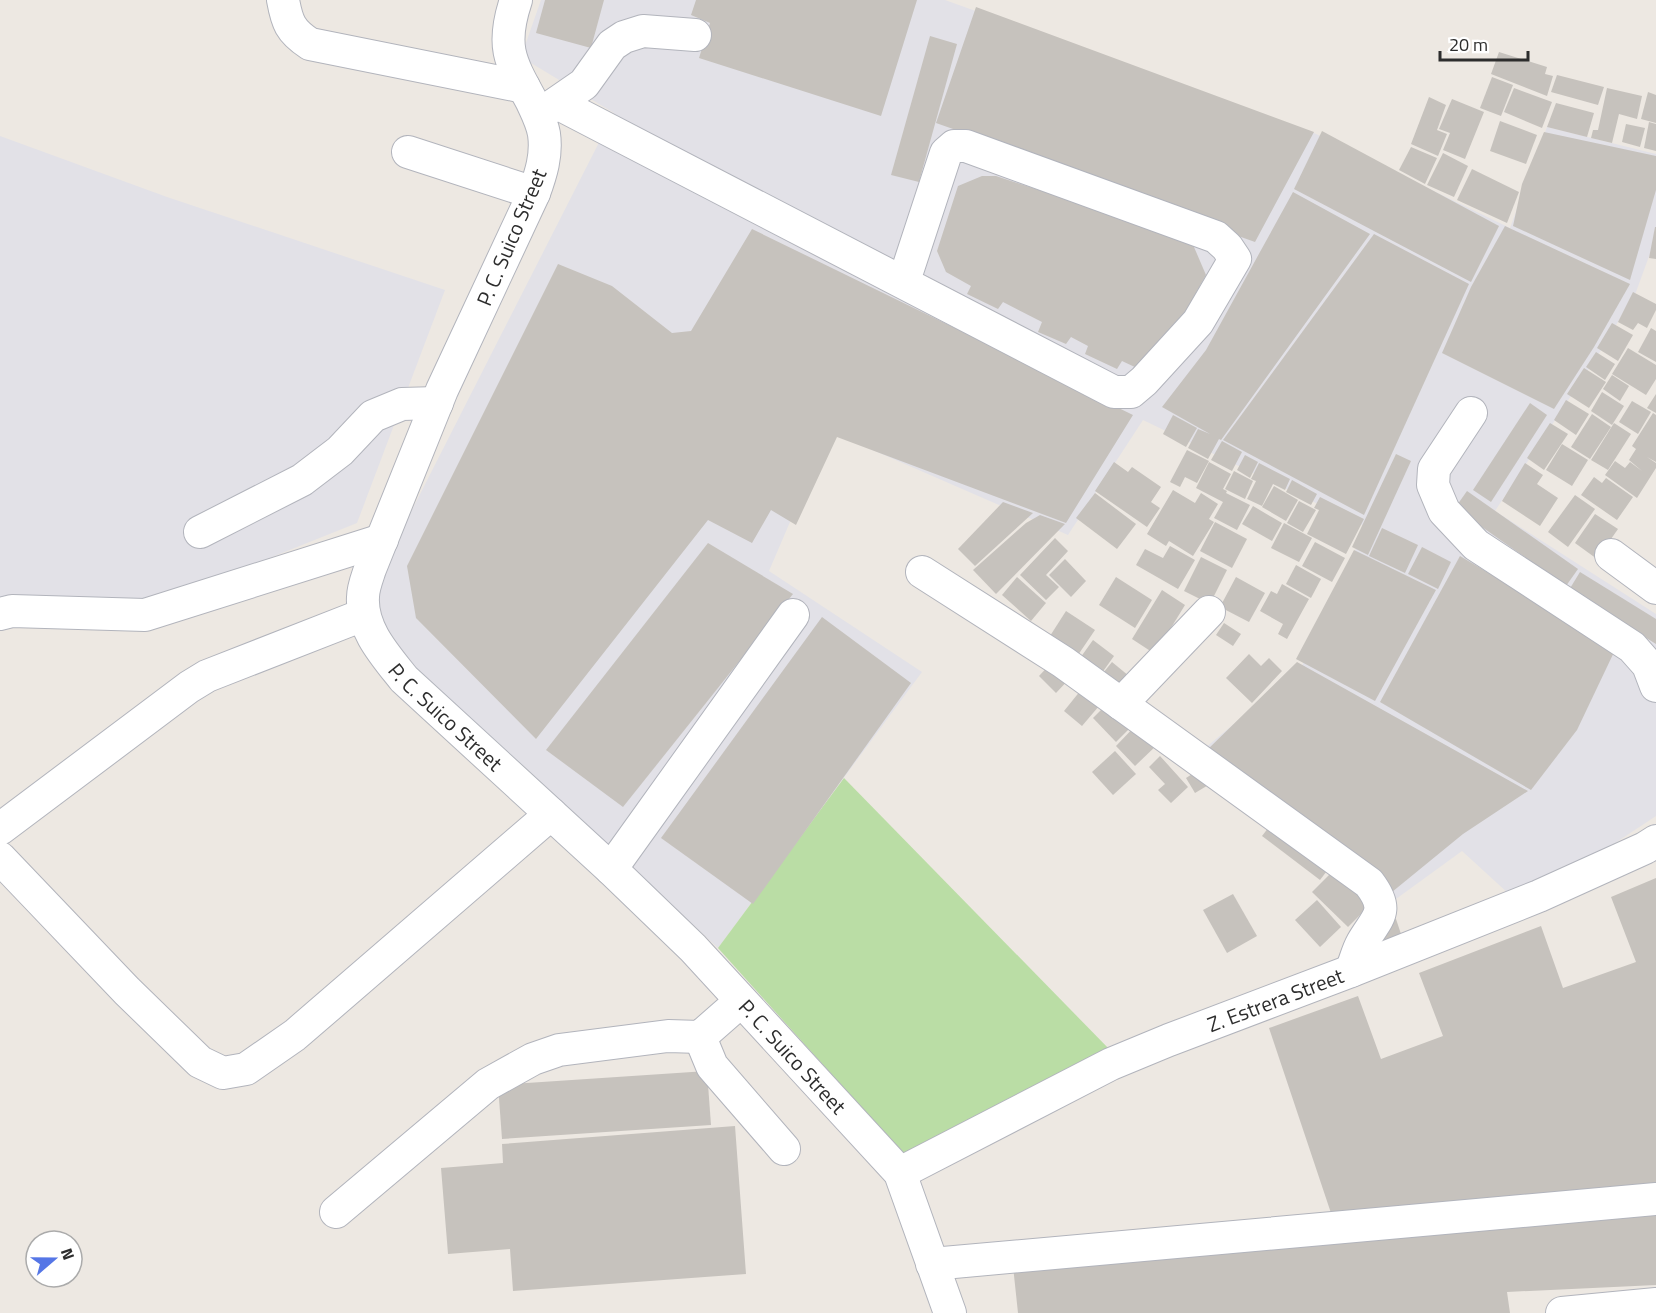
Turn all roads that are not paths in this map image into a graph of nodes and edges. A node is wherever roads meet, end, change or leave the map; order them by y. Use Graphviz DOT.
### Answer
graph roads {
  1 [pos="283,0"];
  2 [pos="516,0"];
  3 [pos="695,35"];
  4 [pos="524,87"];
  5 [pos="548,109"];
  6 [pos="408,152"];
  7 [pos="534,193"];
  8 [pos="904,281"];
  9 [pos="437,403"];
  10 [pos="1471,413"];
  11 [pos="200,532"];
  12 [pos="382,540"];
  13 [pos="1611,555"];
  14 [pos="922,572"];
  15 [pos="1656,588"];
  16 [pos="1209,612"];
  17 [pos="0,614"];
  18 [pos="363,615"];
  19 [pos="793,615"];
  20 [pos="1656,686"];
  21 [pos="1121,704"];
  22 [pos="551,814"];
  23 [pos="0,829"];
  24 [pos="1656,841"];
  25 [pos="0,858"];
  26 [pos="611,869"];
  27 [pos="1351,971"];
  28 [pos="741,1001"];
  29 [pos="700,1036"];
  30 [pos="784,1149"];
  31 [pos="900,1173"];
  32 [pos="1656,1199"];
  33 [pos="336,1212"];
  34 [pos="932,1264"];
  35 [pos="1656,1304"];
  36 [pos="950,1313"];
  37 [pos="1562,1313"];
  1 -- 4 [label="street"];
  2 -- 4 [label="street, P. C. Suico Street"];
  3 -- 5 [label="street"];
  4 -- 5 [label="street, P. C. Suico Street"];
  5 -- 7 [label="street, P. C. Suico Street"];
  5 -- 8 [label="street"];
  6 -- 7 [label="street"];
  7 -- 9 [label="street, P. C. Suico Street"];
  8 -- 8 [label="street"];
  9 -- 11 [label="street"];
  9 -- 12 [label="street, P. C. Suico Street"];
  10 -- 20 [label="street"];
  12 -- 17 [label="street"];
  12 -- 18 [label="street, P. C. Suico Street"];
  13 -- 15 [label="street"];
  14 -- 21 [label="street"];
  16 -- 21 [label="street"];
  18 -- 22 [label="street, P. C. Suico Street"];
  18 -- 23 [label="street"];
  19 -- 26 [label="street"];
  21 -- 27 [label="street"];
  22 -- 25 [label="street"];
  22 -- 26 [label="street, P. C. Suico Street"];
  24 -- 27 [label="street, Z. Estrera Street"];
  26 -- 28 [label="street, P. C. Suico Street"];
  27 -- 31 [label="street, Z. Estrera Street"];
  28 -- 29 [label="street"];
  28 -- 31 [label="street, P. C. Suico Street"];
  29 -- 30 [label="street"];
  29 -- 33 [label="street"];
  31 -- 34 [label="street, P. C. Suico Street"];
  32 -- 34 [label="street"];
  34 -- 36 [label="street, P. C. Suico Street"];
  35 -- 37 [label="street"];
}
